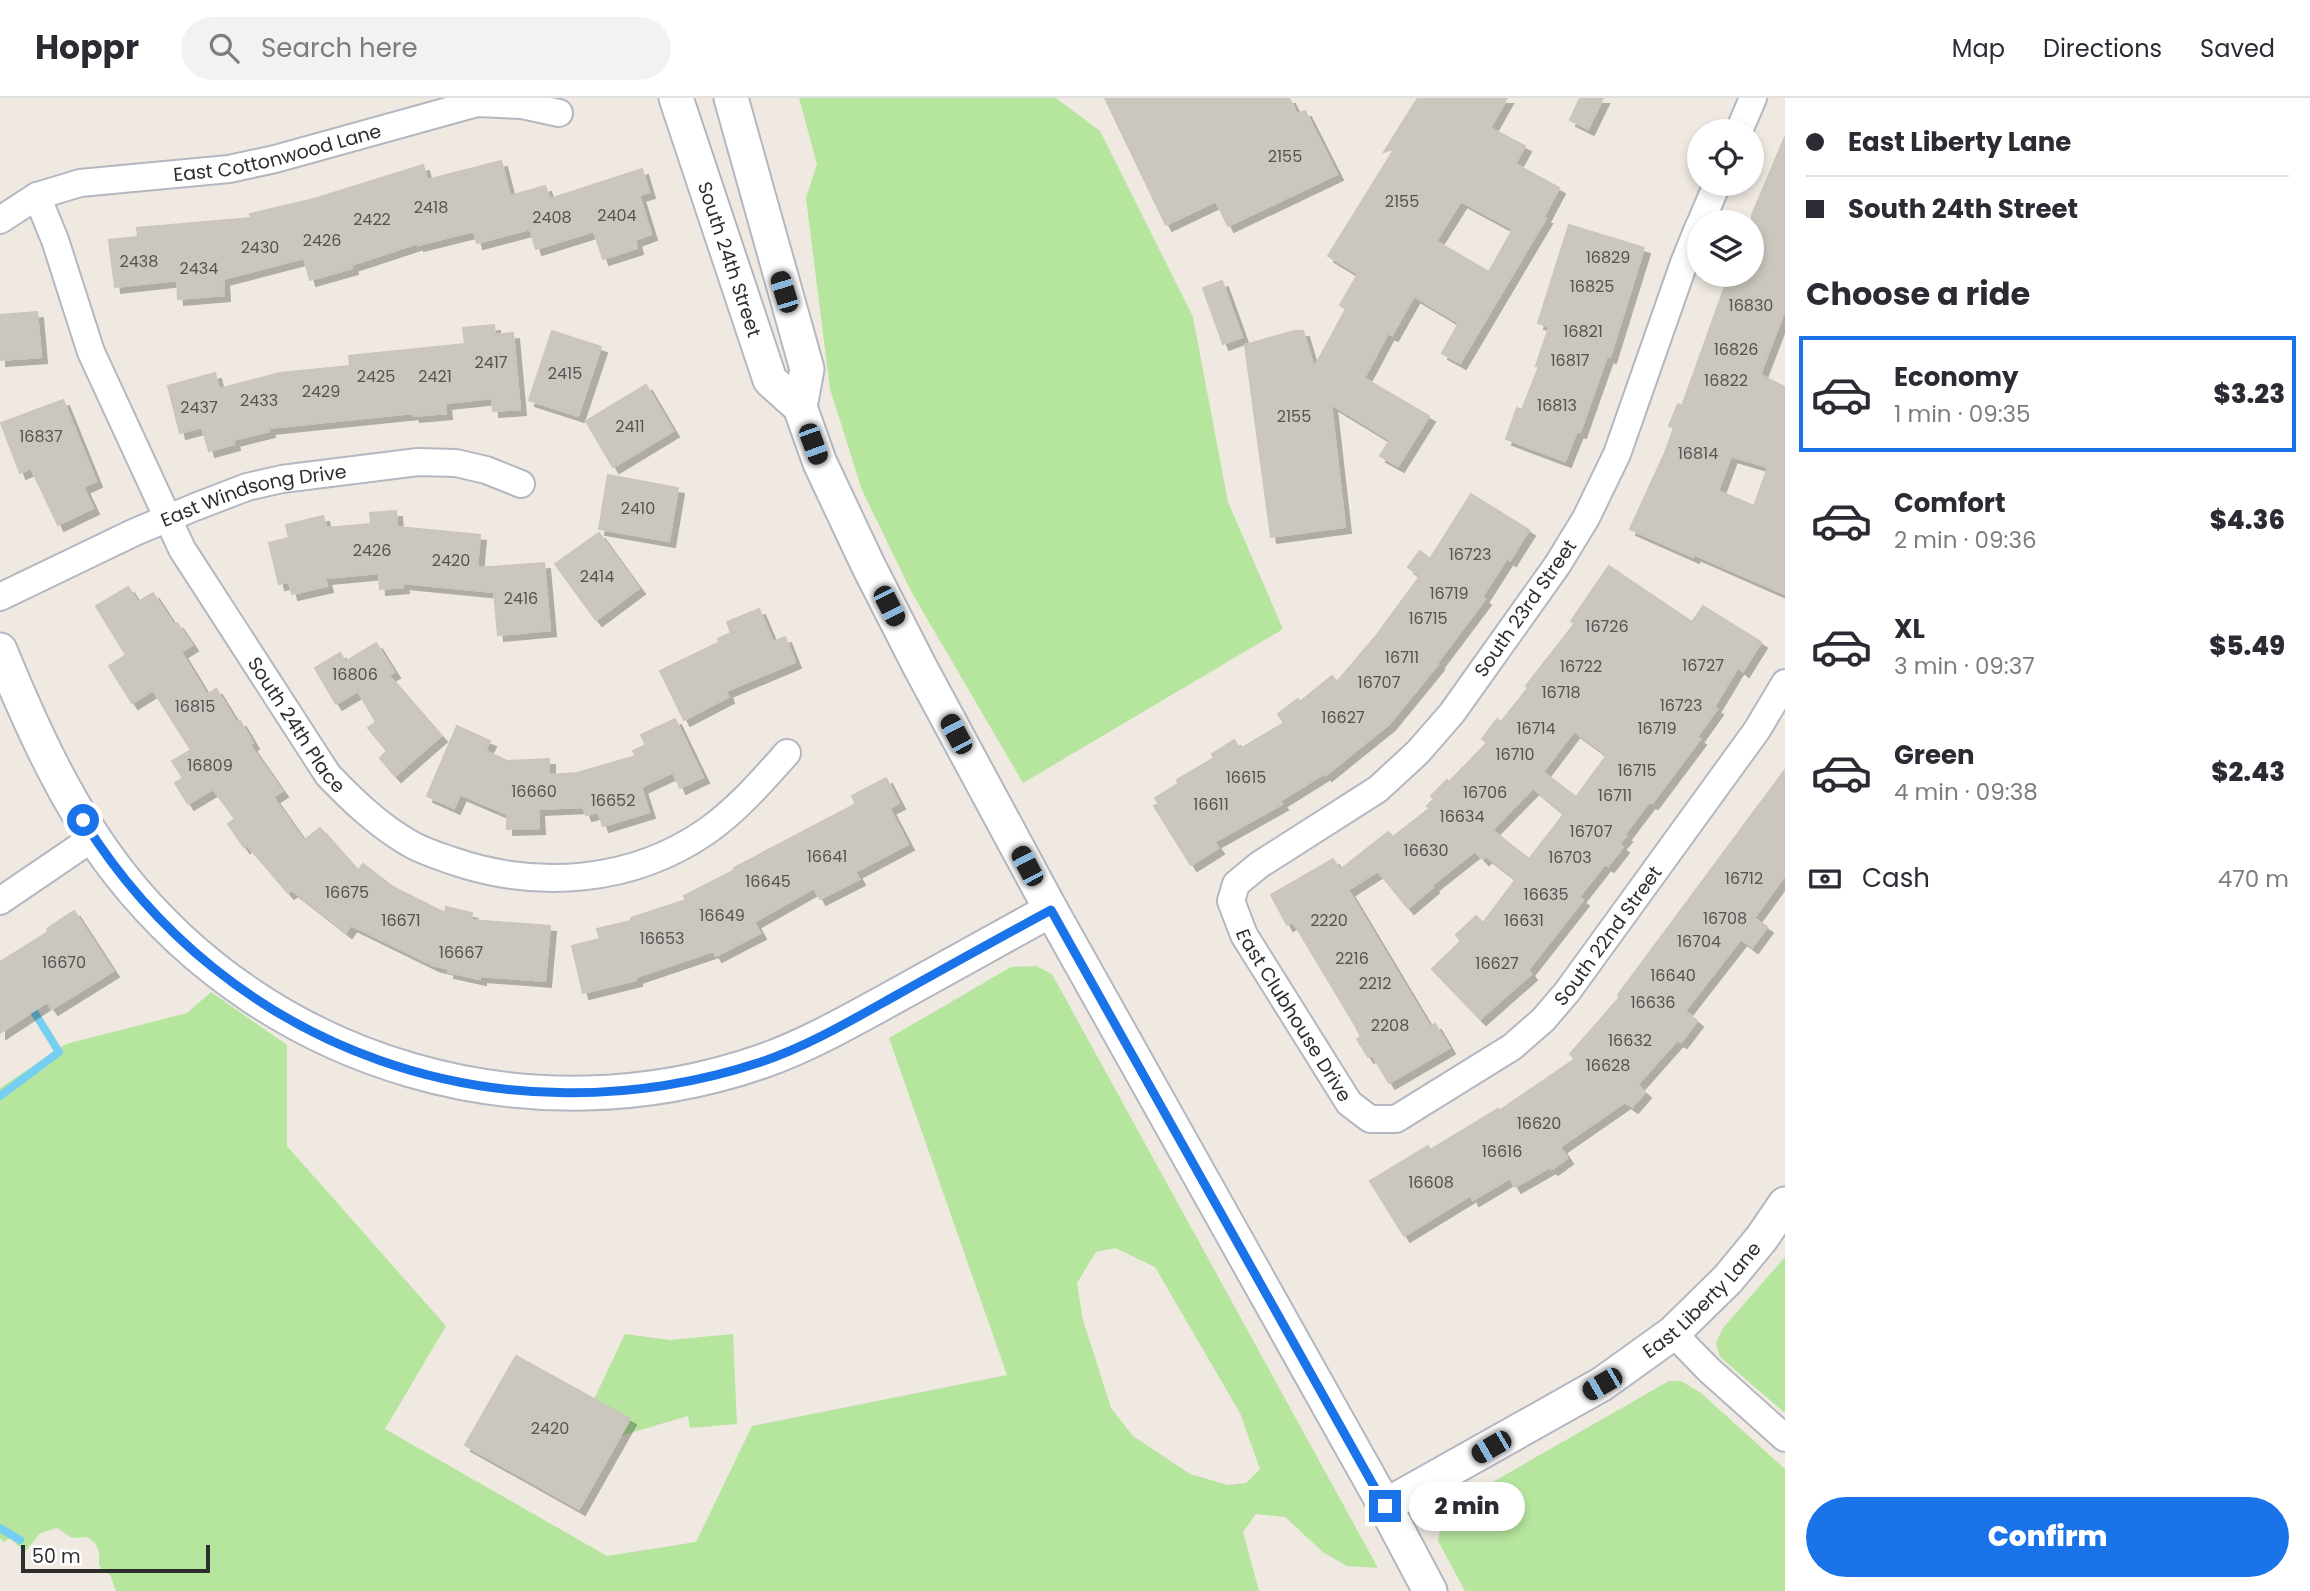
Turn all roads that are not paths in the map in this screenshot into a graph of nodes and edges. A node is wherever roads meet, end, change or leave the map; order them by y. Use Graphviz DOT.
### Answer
graph roads {
  1 [pos="676,98"];
  2 [pos="731,98"];
  3 [pos="1753,98"];
  4 [pos="559,113"];
  5 [pos="1744,119"];
  6 [pos="37,196"];
  7 [pos="0,220"];
  8 [pos="1687,256"];
  9 [pos="800,407"];
  10 [pos="520,484"];
  11 [pos="167,519"];
  12 [pos="0,597"];
  13 [pos="0,650"];
  14 [pos="1785,683"];
  15 [pos="787,753"];
  16 [pos="94,838"];
  17 [pos="0,901"];
  18 [pos="1231,901"];
  19 [pos="1051,910"];
  20 [pos="1370,1119"];
  21 [pos="1785,1204"];
  22 [pos="1673,1333"];
  23 [pos="1785,1438"];
  24 [pos="1385,1506"];
  25 [pos="1430,1591"];
  1 -- 9 [label="street, South 24th Street"];
  2 -- 9 [label="street"];
  3 -- 5 [label="street"];
  4 -- 6 [label="street, East Cottonwood Lane"];
  6 -- 7 [label="street, East Cottonwood Lane"];
  6 -- 11 [label="street, South 24th Place"];
  8 -- 18 [label="street, South 23rd Street"];
  9 -- 19 [label="street, South 24th Street"];
  10 -- 11 [label="street, East Windsong Drive"];
  11 -- 12 [label="street, East Windsong Drive"];
  11 -- 15 [label="street, South 24th Place"];
  13 -- 16 [label="street"];
  14 -- 20 [label="street, South 22nd Street"];
  16 -- 17 [label="street"];
  16 -- 19 [label="street"];
  18 -- 20 [label="street, East Clubhouse Drive"];
  19 -- 24 [label="street, South 24th Street"];
  21 -- 22 [label="street, East Liberty Lane"];
  22 -- 23 [label="street"];
  22 -- 24 [label="street, East Liberty Lane"];
  24 -- 25 [label="street, South 24th Street"];
}
